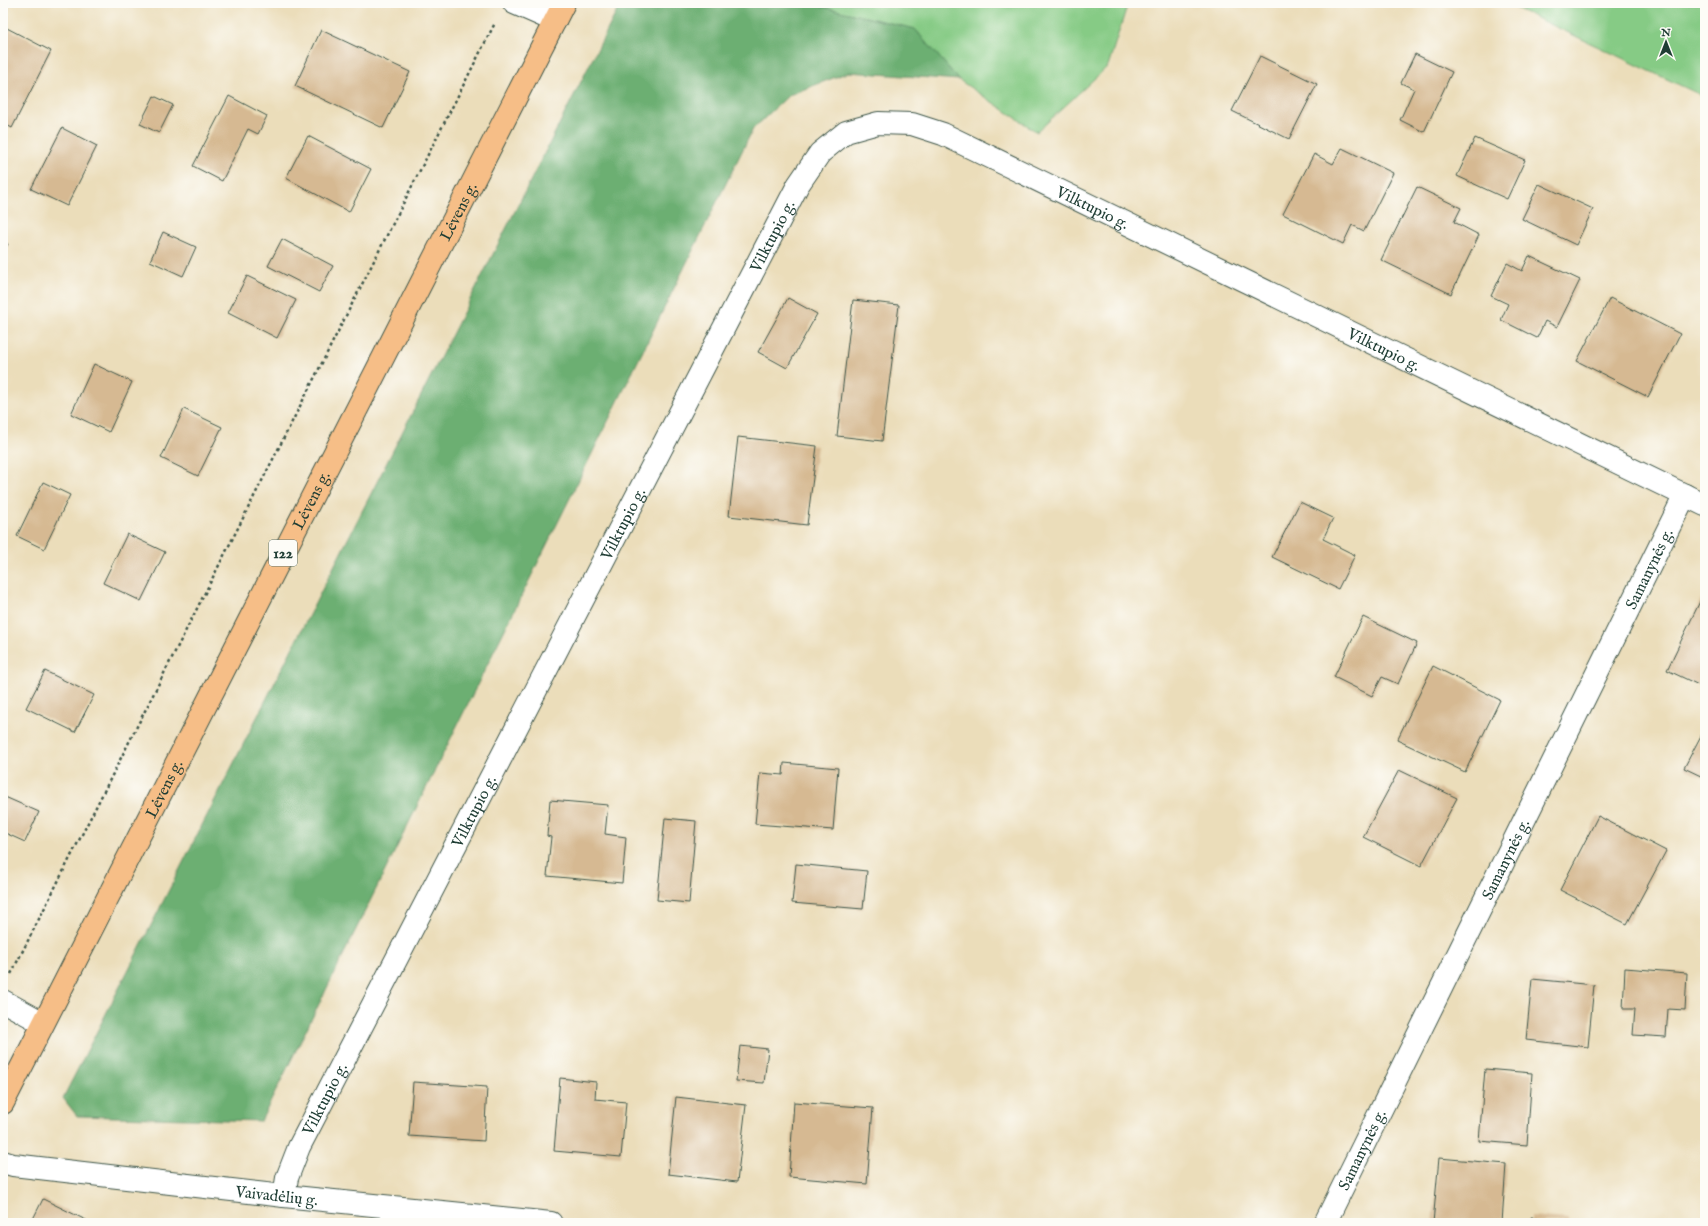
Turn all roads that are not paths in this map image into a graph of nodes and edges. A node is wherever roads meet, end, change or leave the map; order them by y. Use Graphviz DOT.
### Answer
graph roads {
  1 [pos="514,3"];
  2 [pos="559,12"];
  3 [pos="1685,495"];
  4 [pos="1705,505"];
  5 [pos="3,1001"];
  6 [pos="43,1023"];
  7 [pos="3,1103"];
  8 [pos="3,1162"];
  9 [pos="284,1196"];
  10 [pos="551,1223"];
  11 [pos="1325,1223"];
  1 -- 2 [label="street"];
  2 -- 6 [label="main road, Lėvens g. / 122"];
  3 -- 4 [label="street, Vilktupio g."];
  3 -- 9 [label="street, Vilktupio g."];
  3 -- 11 [label="street, Samanynės g."];
  5 -- 6 [label="street"];
  6 -- 7 [label="main road, Lėvens g. / 122"];
  8 -- 9 [label="street, Vaivadėlių g."];
  9 -- 10 [label="street, Vaivadėlių g."];
}
